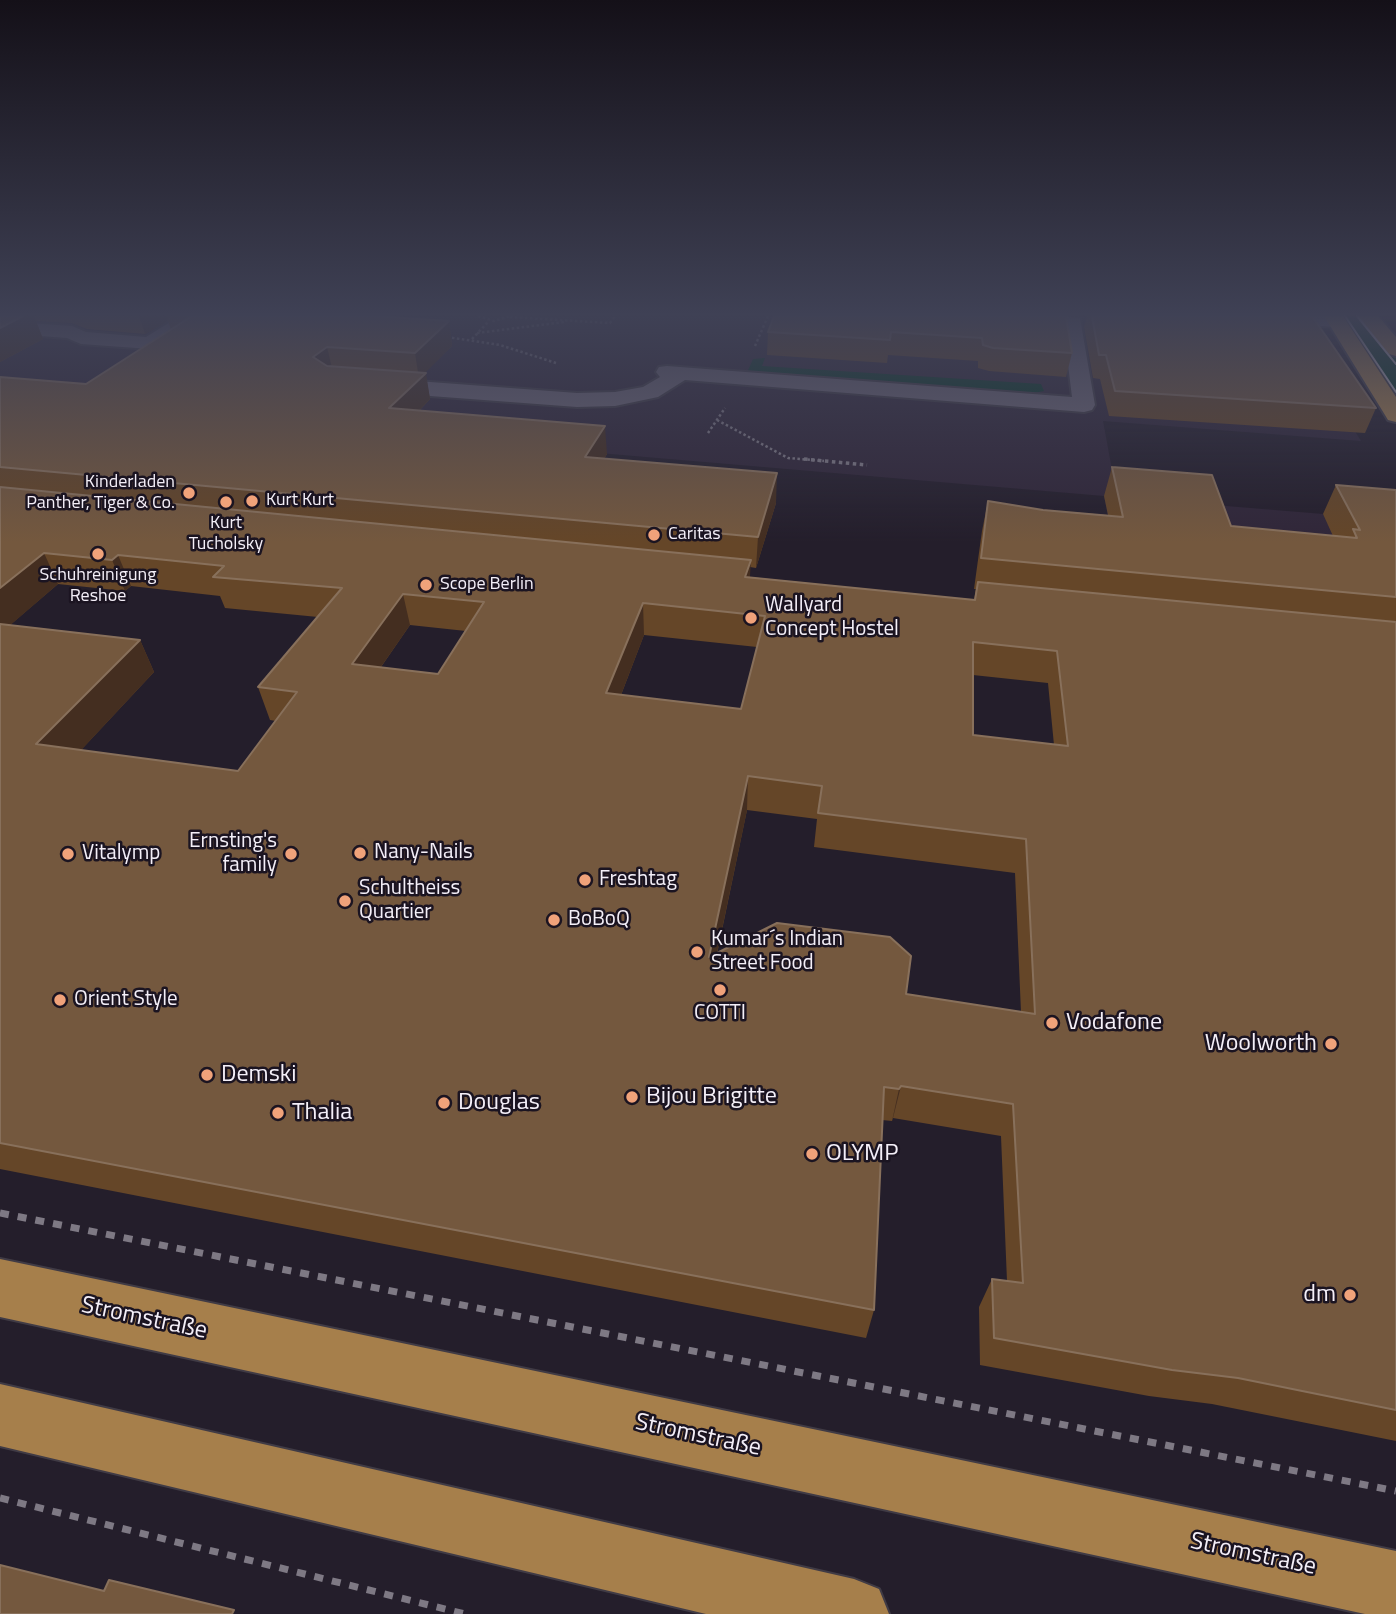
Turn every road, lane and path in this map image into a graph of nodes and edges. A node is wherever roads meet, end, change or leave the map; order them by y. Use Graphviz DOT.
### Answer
graph roads {
  1 [pos="459,391"];
  2 [pos="651,391"];
  3 [pos="908,391"];
  4 [pos="1081,391"];
  5 [pos="1381,391"];
  6 [pos="1396,415"];
  7 [pos="717,420"];
  8 [pos="867,465"];
  9 [pos="0,1213"];
  10 [pos="0,1288"];
  11 [pos="0,1415"];
  12 [pos="1396,1491"];
  13 [pos="0,1498"];
  14 [pos="1396,1586"];
  15 [pos="465,1614"];
  16 [pos="854,1614"];
  1 -- 2 [label="lane"];
  3 -- 4 [label="lane"];
  5 -- 6 [label="main road"];
  7 -- 8 [label="path"];
  9 -- 12 [label="path"];
  10 -- 14 [label="main road, Stromstraße"];
  11 -- 16 [label="main road"];
  13 -- 15 [label="path"];
}
